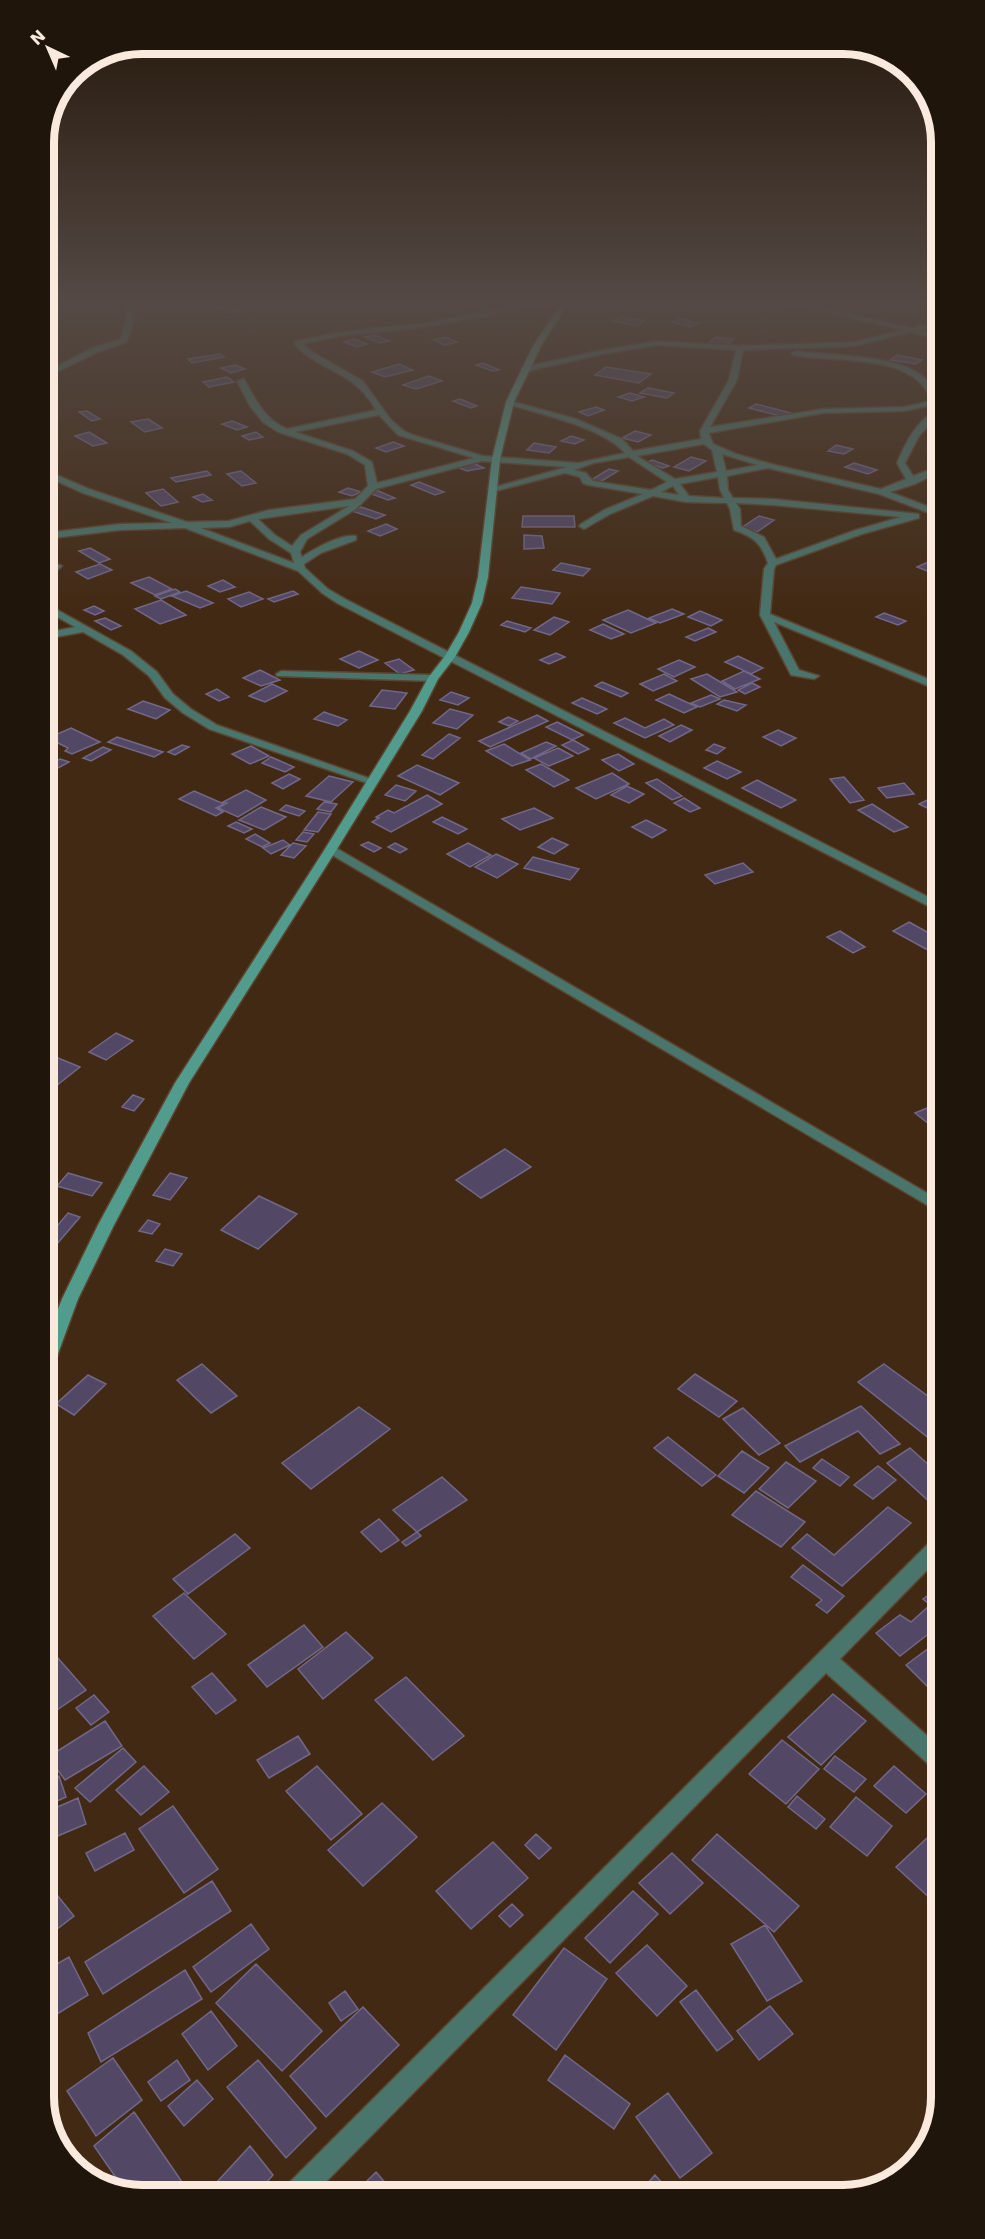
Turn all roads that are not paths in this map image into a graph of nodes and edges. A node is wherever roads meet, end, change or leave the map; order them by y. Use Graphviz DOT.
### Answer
graph roads {
  1 [pos="254,406"];
  2 [pos="376,406"];
  3 [pos="509,406"];
  4 [pos="524,406"];
  5 [pos="720,406"];
  6 [pos="919,406"];
  7 [pos="380,412"];
  8 [pos="931,419"];
  9 [pos="285,432"];
  10 [pos="705,436"];
  11 [pos="716,450"];
  12 [pos="628,454"];
  13 [pos="482,458"];
  14 [pos="496,459"];
  15 [pos="579,465"];
  16 [pos="773,467"];
  17 [pos="566,471"];
  18 [pos="931,473"];
  19 [pos="721,475"];
  20 [pos="54,476"];
  21 [pos="674,482"];
  22 [pos="912,482"];
  23 [pos="373,487"];
  24 [pos="492,489"];
  25 [pos="882,492"];
  26 [pos="652,493"];
  27 [pos="687,499"];
  28 [pos="732,501"];
  29 [pos="357,502"];
  30 [pos="931,511"];
  31 [pos="931,514"];
  32 [pos="916,516"];
  33 [pos="252,518"];
  34 [pos="184,525"];
  35 [pos="584,526"];
  36 [pos="54,535"];
  37 [pos="353,537"];
  38 [pos="295,552"];
  39 [pos="773,563"];
  40 [pos="300,566"];
  41 [pos="54,612"];
  42 [pos="765,615"];
  43 [pos="82,629"];
  44 [pos="54,634"];
  45 [pos="450,657"];
  46 [pos="281,674"];
  47 [pos="814,676"];
  48 [pos="433,678"];
  49 [pos="931,684"];
  50 [pos="371,782"];
  51 [pos="331,849"];
  52 [pos="931,903"];
  53 [pos="931,1202"];
  54 [pos="54,1341"];
  55 [pos="931,1554"];
  56 [pos="825,1659"];
  57 [pos="931,1752"];
  58 [pos="305,2185"];
  1 -- 9 [label="street"];
  2 -- 7 [label="street"];
  3 -- 14 [label="street"];
  4 -- 12 [label="street"];
  5 -- 10 [label="street"];
  6 -- 10 [label="street"];
  7 -- 9 [label="street"];
  7 -- 13 [label="street"];
  8 -- 22 [label="street"];
  9 -- 23 [label="street"];
  10 -- 11 [label="street"];
  10 -- 12 [label="street"];
  11 -- 16 [label="street"];
  11 -- 19 [label="street"];
  12 -- 15 [label="street"];
  12 -- 21 [label="street"];
  13 -- 14 [label="street"];
  13 -- 23 [label="street"];
  14 -- 15 [label="street"];
  14 -- 24 [label="street"];
  15 -- 17 [label="street"];
  16 -- 19 [label="street"];
  16 -- 25 [label="street"];
  17 -- 24 [label="street"];
  17 -- 26 [label="street"];
  18 -- 22 [label="street"];
  19 -- 21 [label="street"];
  19 -- 28 [label="street"];
  20 -- 34 [label="street"];
  21 -- 26 [label="street"];
  21 -- 27 [label="street"];
  22 -- 25 [label="street"];
  23 -- 29 [label="street"];
  24 -- 45 [label="street"];
  25 -- 30 [label="street"];
  26 -- 27 [label="street"];
  26 -- 35 [label="street"];
  27 -- 28 [label="street"];
  28 -- 32 [label="street"];
  28 -- 39 [label="street"];
  29 -- 33 [label="street"];
  29 -- 38 [label="street"];
  31 -- 32 [label="street"];
  32 -- 39 [label="street"];
  33 -- 34 [label="street"];
  33 -- 38 [label="street"];
  34 -- 36 [label="street"];
  34 -- 40 [label="street"];
  37 -- 40 [label="street"];
  38 -- 40 [label="street"];
  39 -- 42 [label="street"];
  40 -- 45 [label="street"];
  41 -- 43 [label="street"];
  42 -- 47 [label="street"];
  42 -- 49 [label="street"];
  43 -- 44 [label="street"];
  43 -- 50 [label="street"];
  45 -- 48 [label="street"];
  45 -- 52 [label="street"];
  46 -- 48 [label="street"];
  48 -- 50 [label="street"];
  50 -- 51 [label="street"];
  51 -- 53 [label="street"];
  51 -- 54 [label="street"];
  55 -- 56 [label="street"];
  56 -- 57 [label="street"];
  56 -- 58 [label="street"];
}
